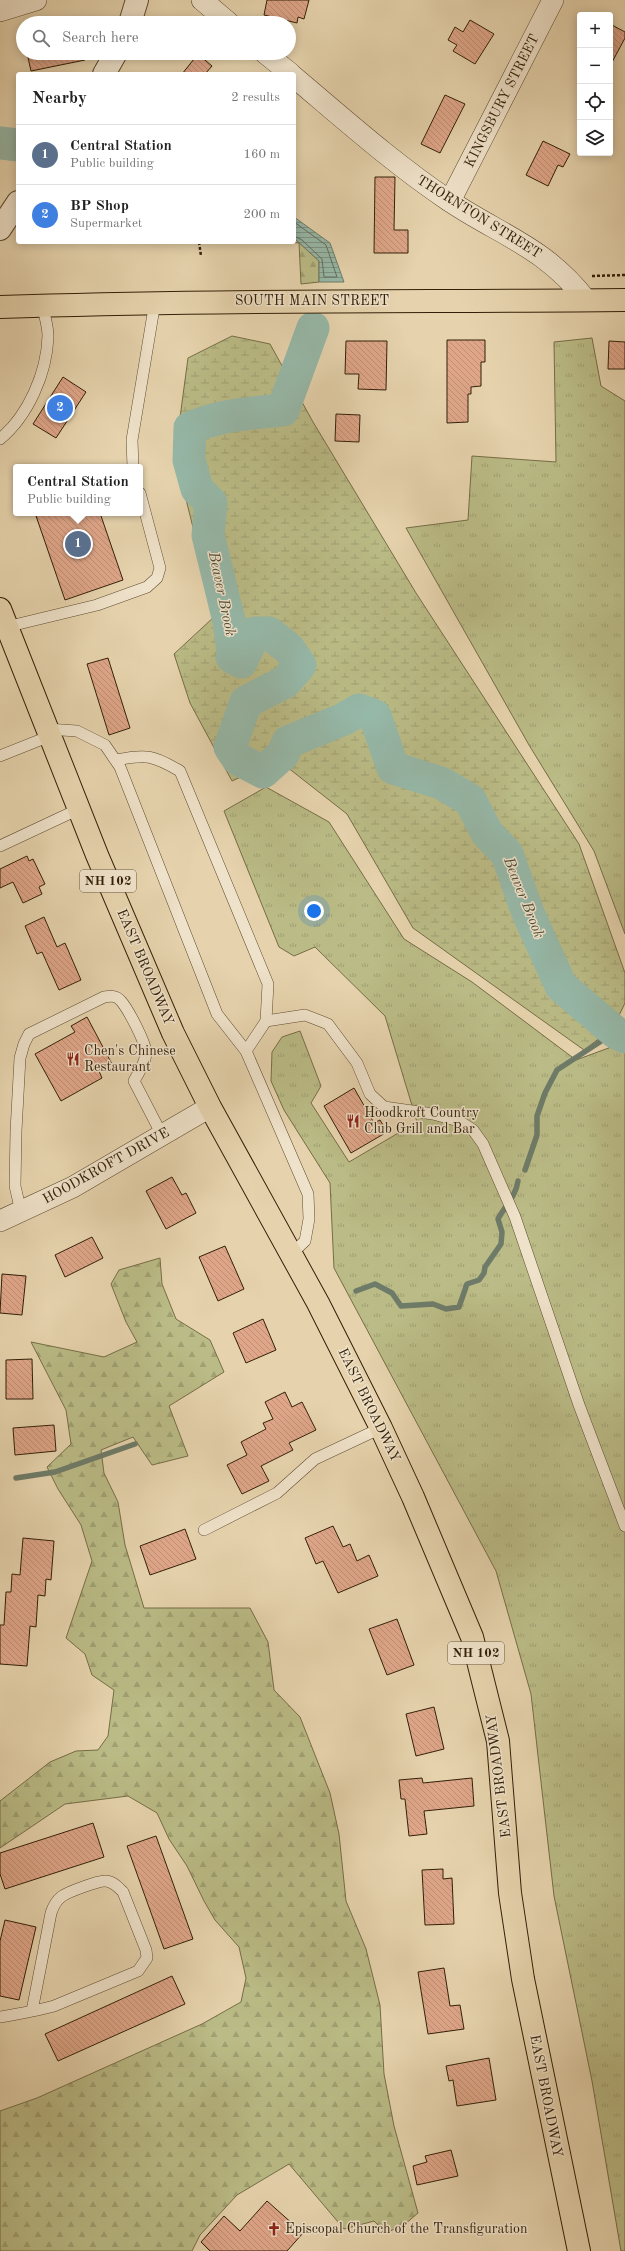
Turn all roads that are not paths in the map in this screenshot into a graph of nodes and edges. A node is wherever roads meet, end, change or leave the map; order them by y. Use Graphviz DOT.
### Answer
graph roads {
  1 [pos="36,0"];
  2 [pos="137,0"];
  3 [pos="202,0"];
  4 [pos="553,0"];
  5 [pos="0,11"];
  6 [pos="132,16"];
  7 [pos="221,16"];
  8 [pos="112,60"];
  9 [pos="274,60"];
  10 [pos="105,72"];
  11 [pos="289,72"];
  12 [pos="296,79"];
  13 [pos="450,201"];
  14 [pos="16,204"];
  15 [pos="2,220"];
  16 [pos="586,300"];
  17 [pos="625,300"];
  18 [pos="155,302"];
  19 [pos="43,306"];
  20 [pos="0,307"];
  21 [pos="0,440"];
  22 [pos="133,464"];
  23 [pos="143,505"];
  24 [pos="2,618"];
  25 [pos="49,733"];
  26 [pos="0,756"];
  27 [pos="116,760"];
  28 [pos="79,809"];
  29 [pos="0,846"];
  30 [pos="266,1020"];
  31 [pos="246,1051"];
  32 [pos="210,1107"];
  33 [pos="162,1135"];
  34 [pos="21,1212"];
  35 [pos="0,1221"];
  36 [pos="291,1254"];
  37 [pos="381,1428"];
  38 [pos="625,1526"];
  39 [pos="204,1530"];
  40 [pos="32,2011"];
  41 [pos="0,2017"];
  42 [pos="579,2251"];
  1 -- 5 [label="street"];
  2 -- 6 [label="street"];
  3 -- 7 [label="street"];
  4 -- 13 [label="street, KINGSBURY STREET"];
  8 -- 10 [label="street"];
  9 -- 11 [label="street"];
  12 -- 13 [label="street, THORNTON STREET"];
  13 -- 16 [label="street, THORNTON STREET"];
  14 -- 15 [label="street"];
  16 -- 17 [label="main road, SOUTH MAIN STREET"];
  16 -- 18 [label="main road, SOUTH MAIN STREET"];
  18 -- 19 [label="main road, SOUTH MAIN STREET"];
  18 -- 22 [label="lane"];
  19 -- 20 [label="main road, SOUTH MAIN STREET"];
  19 -- 21 [label="lane"];
  23 -- 24 [label="lane"];
  24 -- 25 [label="main road, EAST BROADWAY / NH 102"];
  25 -- 26 [label="lane"];
  25 -- 27 [label="lane"];
  25 -- 28 [label="main road, EAST BROADWAY / NH 102"];
  27 -- 30 [label="lane"];
  27 -- 31 [label="lane"];
  28 -- 29 [label="lane"];
  28 -- 32 [label="main road, EAST BROADWAY / NH 102"];
  30 -- 31 [label="lane"];
  30 -- 38 [label="lane"];
  31 -- 36 [label="lane"];
  32 -- 33 [label="street, HOODKROFT DRIVE"];
  32 -- 36 [label="main road, EAST BROADWAY / NH 102"];
  33 -- 34 [label="street, HOODKROFT DRIVE"];
  33 -- 34 [label="lane"];
  34 -- 35 [label="street, HOODKROFT DRIVE"];
  36 -- 37 [label="main road, EAST BROADWAY / NH 102"];
  37 -- 39 [label="lane"];
  37 -- 42 [label="main road, EAST BROADWAY / NH 102"];
  40 -- 40 [label="lane"];
  40 -- 41 [label="lane"];
}
